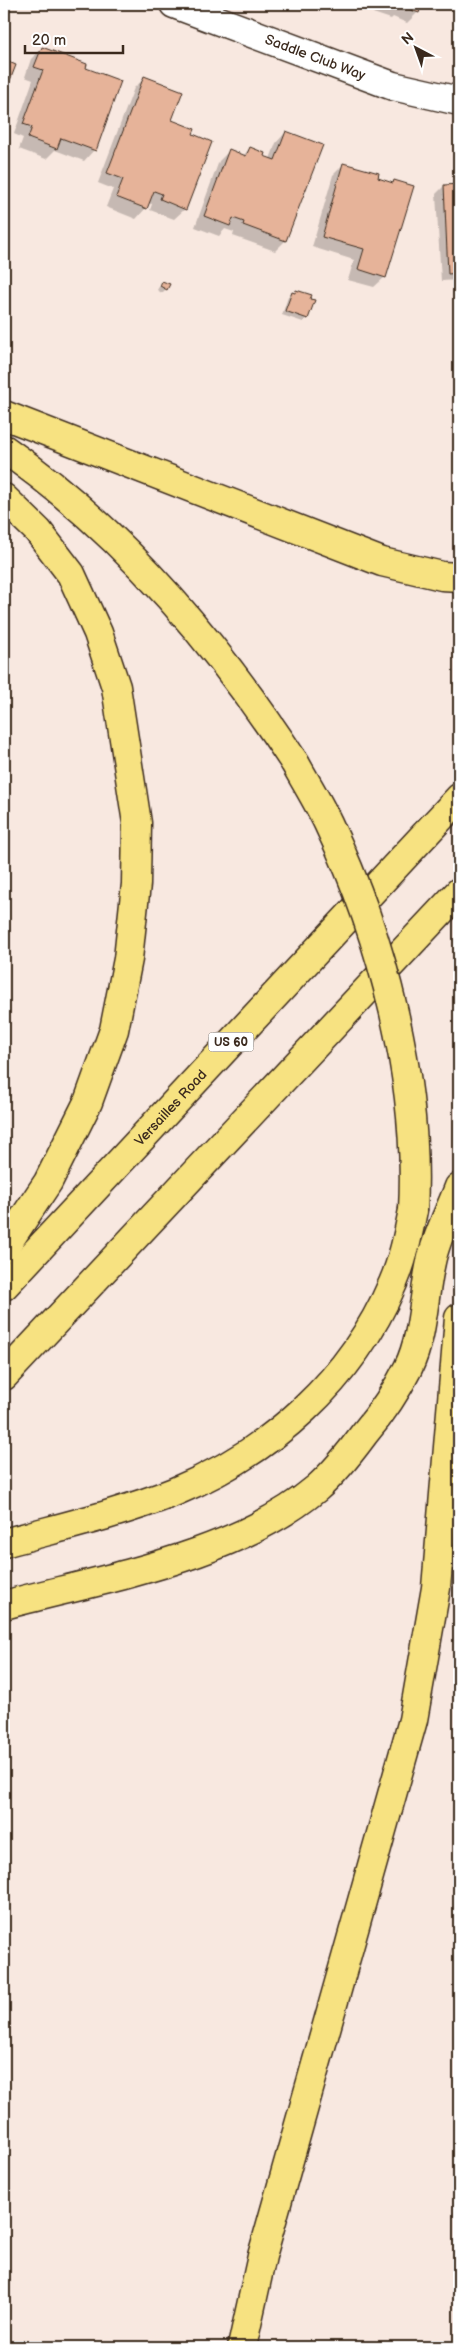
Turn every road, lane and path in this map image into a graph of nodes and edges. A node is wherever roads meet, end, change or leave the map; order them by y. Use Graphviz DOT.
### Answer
graph roads {
  1 [pos="174,4"];
  2 [pos="459,101"];
  3 [pos="4,414"];
  4 [pos="4,449"];
  5 [pos="4,498"];
  6 [pos="459,577"];
  7 [pos="459,798"];
  8 [pos="459,892"];
  9 [pos="459,1187"];
  10 [pos="4,1248"];
  11 [pos="4,1286"];
  12 [pos="459,1318"];
  13 [pos="4,1376"];
  14 [pos="4,1542"];
  15 [pos="4,1605"];
  16 [pos="242,2347"];
  1 -- 2 [label="street, Saddle Club Way"];
  3 -- 6 [label="main road"];
  4 -- 14 [label="main road, bridge"];
  5 -- 10 [label="main road"];
  7 -- 11 [label="main road, Versailles Road / US 60"];
  8 -- 13 [label="main road"];
  9 -- 15 [label="main road"];
  12 -- 16 [label="main road"];
}
